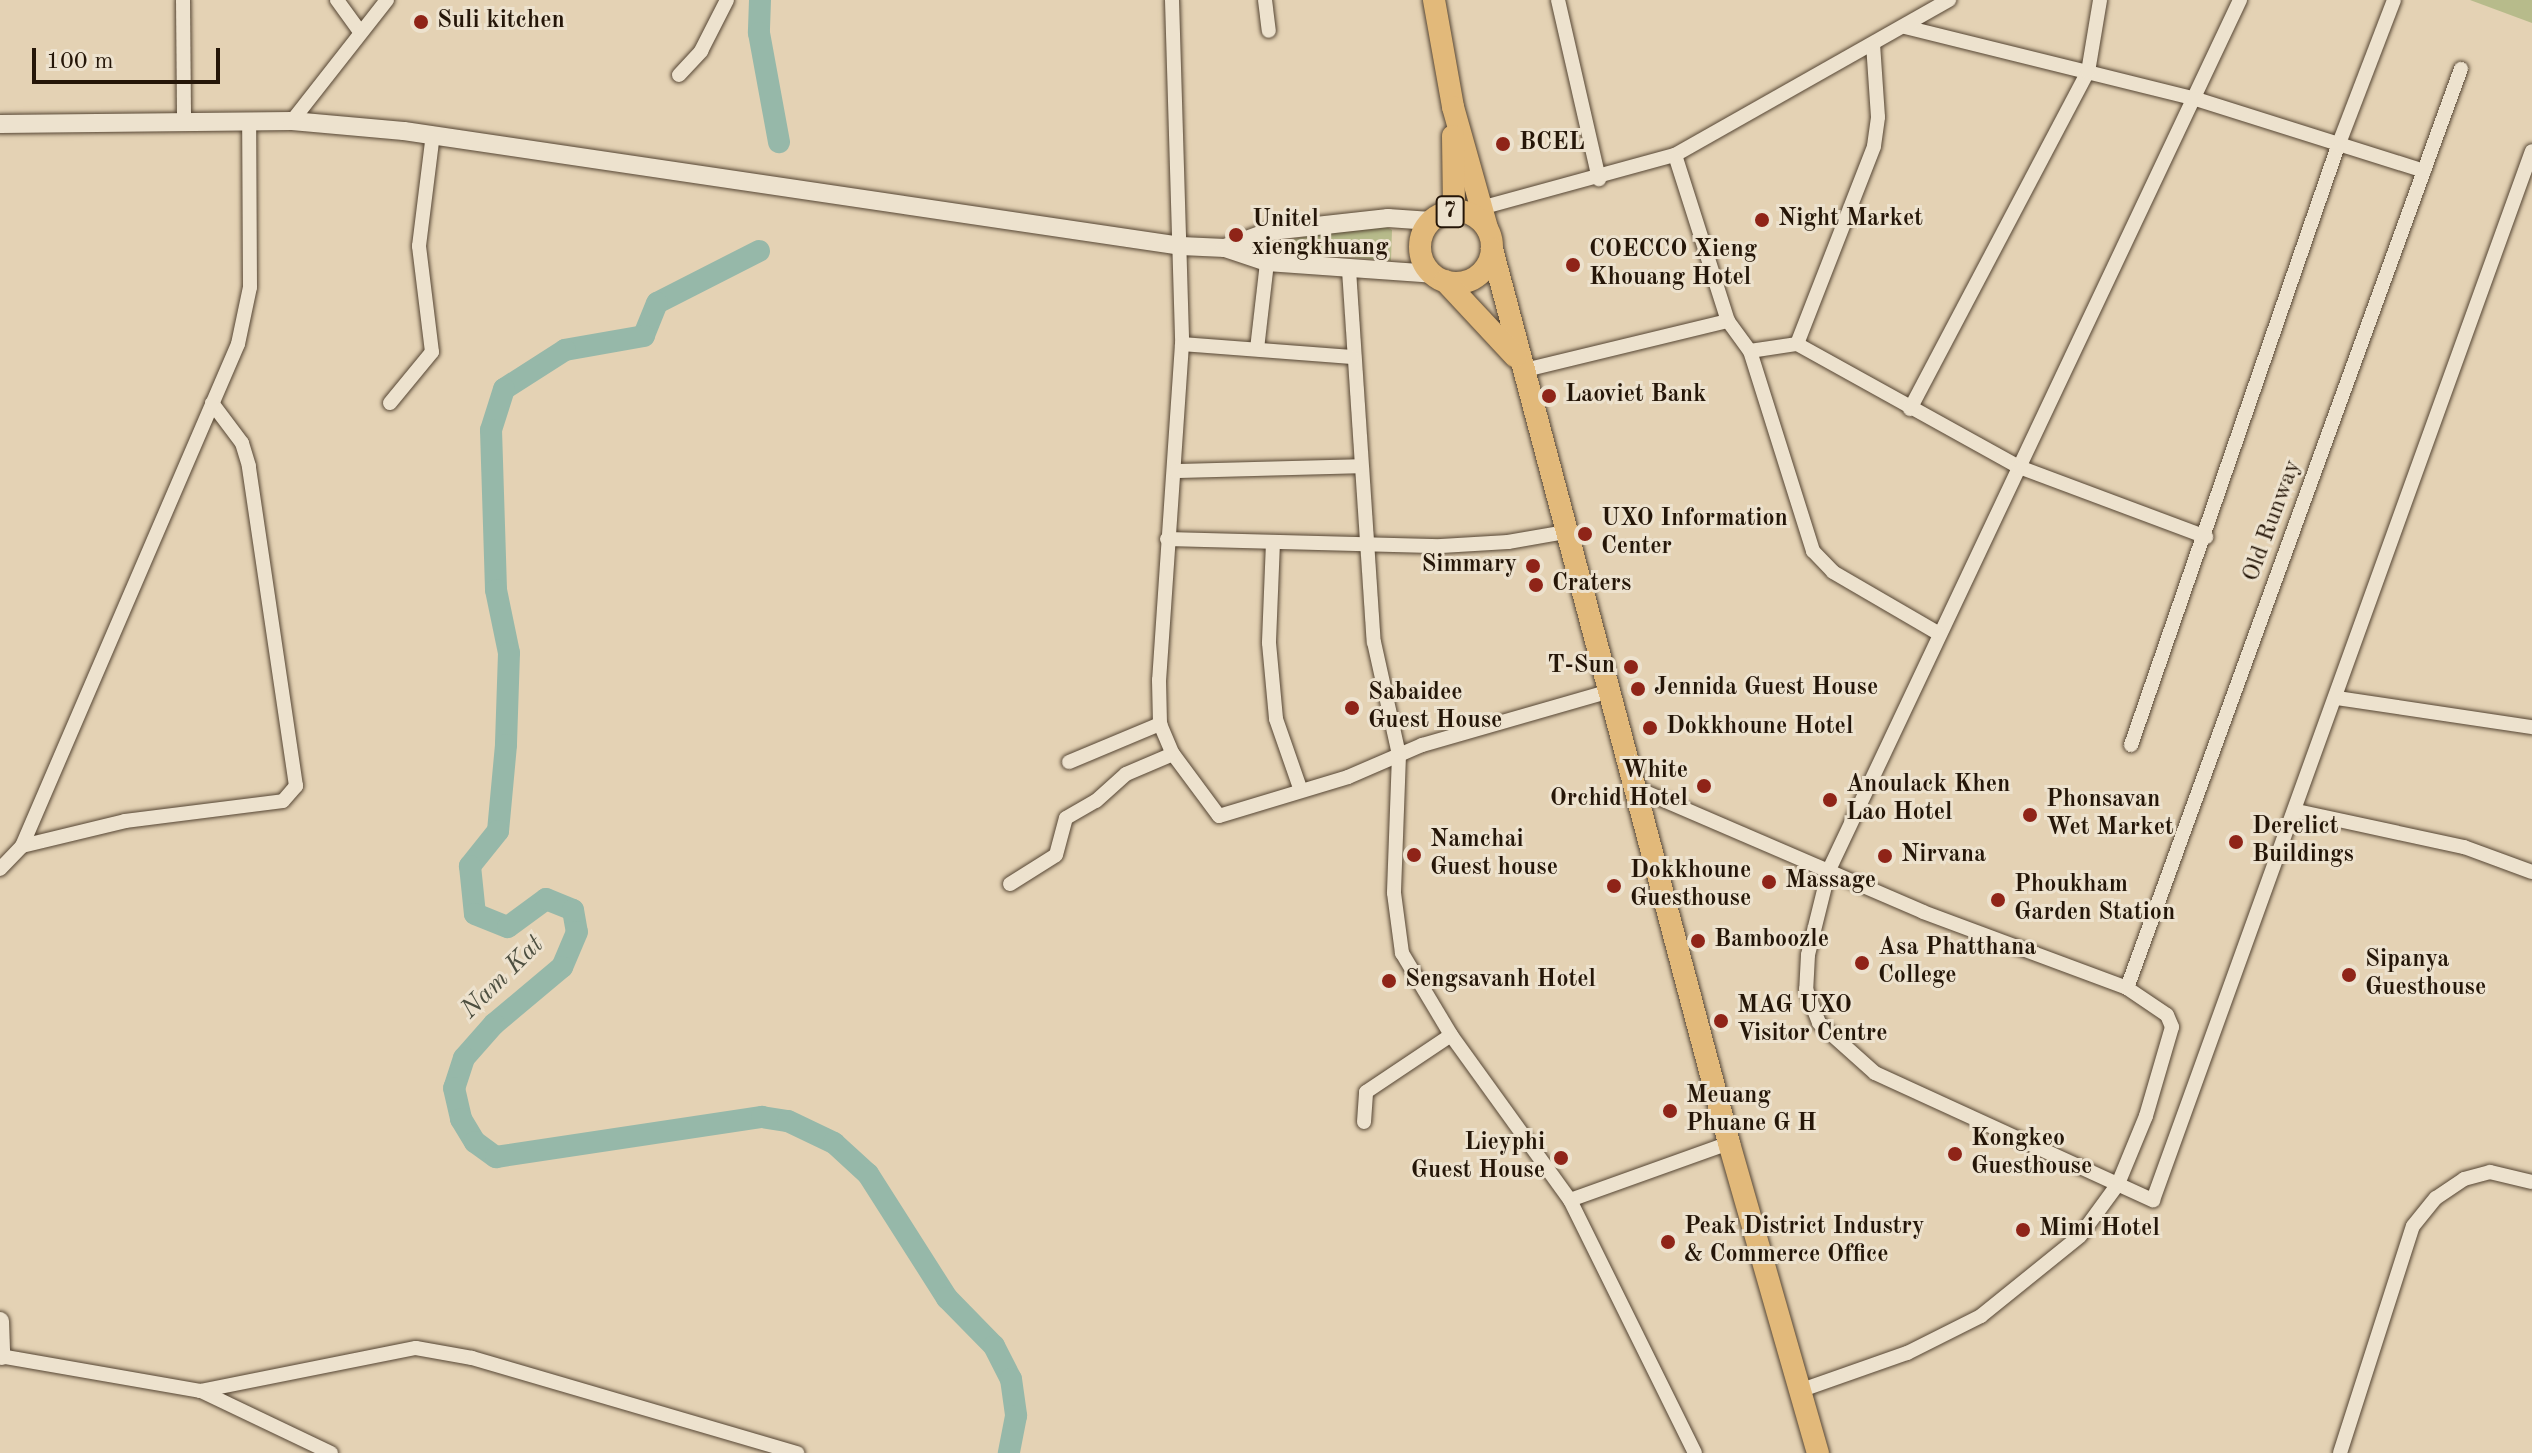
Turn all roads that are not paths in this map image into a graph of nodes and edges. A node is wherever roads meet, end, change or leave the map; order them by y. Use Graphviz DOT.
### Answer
graph roads {
  1 [pos="183,0"];
  2 [pos="337,0"];
  3 [pos="387,0"];
  4 [pos="727,0"];
  5 [pos="1172,0"];
  6 [pos="1265,0"];
  7 [pos="1434,0"];
  8 [pos="1558,0"];
  9 [pos="1949,0"];
  10 [pos="2100,0"];
  11 [pos="2240,0"];
  12 [pos="2394,0"];
  13 [pos="1905,27"];
  14 [pos="1269,31"];
  15 [pos="360,32"];
  16 [pos="1873,44"];
  17 [pos="2461,69"];
  18 [pos="2088,72"];
  19 [pos="679,75"];
  20 [pos="2196,99"];
  21 [pos="1453,107"];
  22 [pos="292,121"];
  23 [pos="249,122"];
  24 [pos="0,124"];
  25 [pos="184,124"];
  26 [pos="433,134"];
  27 [pos="2338,146"];
  28 [pos="2532,151"];
  29 [pos="1675,155"];
  30 [pos="2424,171"];
  31 [pos="1599,179"];
  32 [pos="1454,211"];
  33 [pos="1431,221"];
  34 [pos="1487,228"];
  35 [pos="1181,246"];
  36 [pos="1225,248"];
  37 [pos="1267,262"];
  38 [pos="1349,270"];
  39 [pos="1439,278"];
  40 [pos="1728,321"];
  41 [pos="1182,344"];
  42 [pos="1797,344"];
  43 [pos="1257,349"];
  44 [pos="1750,351"];
  45 [pos="1352,357"];
  46 [pos="1519,364"];
  47 [pos="212,403"];
  48 [pos="390,403"];
  49 [pos="1910,409"];
  50 [pos="1361,466"];
  51 [pos="2019,467"];
  52 [pos="1176,471"];
  53 [pos="1566,532"];
  54 [pos="2206,537"];
  55 [pos="1167,539"];
  56 [pos="1273,542"];
  57 [pos="1367,542"];
  58 [pos="1938,633"];
  59 [pos="1610,691"];
  60 [pos="2337,698"];
  61 [pos="1160,724"];
  62 [pos="2532,727"];
  63 [pos="2131,745"];
  64 [pos="1173,754"];
  65 [pos="1399,755"];
  66 [pos="1069,762"];
  67 [pos="1300,788"];
  68 [pos="1638,789"];
  69 [pos="2297,811"];
  70 [pos="22,846"];
  71 [pos="0,869"];
  72 [pos="1829,870"];
  73 [pos="2532,872"];
  74 [pos="1010,884"];
  75 [pos="2127,988"];
  76 [pos="1451,1035"];
  77 [pos="1364,1122"];
  78 [pos="1729,1143"];
  79 [pos="2532,1182"];
  80 [pos="2118,1184"];
  81 [pos="1570,1200"];
  82 [pos="0,1321"];
  83 [pos="1,1356"];
  84 [pos="200,1391"];
  85 [pos="1799,1391"];
  86 [pos="331,1453"];
  87 [pos="797,1453"];
  88 [pos="1695,1453"];
  89 [pos="1818,1453"];
  90 [pos="2340,1453"];
  1 -- 25 [label="street"];
  2 -- 15 [label="street"];
  3 -- 15 [label="street"];
  4 -- 19 [label="street"];
  5 -- 35 [label="street"];
  6 -- 14 [label="street"];
  7 -- 21 [label="highway, 7"];
  8 -- 31 [label="street"];
  9 -- 13 [label="street"];
  10 -- 18 [label="street"];
  11 -- 20 [label="street"];
  12 -- 27 [label="street"];
  13 -- 16 [label="street"];
  13 -- 18 [label="street"];
  15 -- 22 [label="street"];
  16 -- 29 [label="street"];
  16 -- 42 [label="street"];
  17 -- 30 [label="street, Old Runway"];
  18 -- 20 [label="street"];
  18 -- 49 [label="street"];
  20 -- 27 [label="street"];
  20 -- 51 [label="street"];
  21 -- 32 [label="highway, 7"];
  21 -- 34 [label="highway, 7"];
  22 -- 23 [label="street"];
  22 -- 26 [label="street"];
  23 -- 25 [label="street"];
  23 -- 47 [label="street"];
  24 -- 25 [label="street"];
  26 -- 35 [label="street"];
  26 -- 48 [label="street"];
  27 -- 30 [label="street"];
  27 -- 54 [label="street"];
  28 -- 60 [label="street"];
  29 -- 31 [label="street"];
  29 -- 40 [label="street"];
  30 -- 75 [label="street, Old Runway"];
  31 -- 34 [label="street"];
  32 -- 33 [label="highway, 7"];
  32 -- 34 [label="highway, 7"];
  33 -- 36 [label="street"];
  33 -- 39 [label="highway, 7"];
  34 -- 39 [label="highway, 7"];
  34 -- 46 [label="highway, 7"];
  35 -- 36 [label="street"];
  35 -- 41 [label="street"];
  36 -- 37 [label="street"];
  37 -- 38 [label="street"];
  37 -- 43 [label="street"];
  38 -- 39 [label="street"];
  38 -- 45 [label="street"];
  39 -- 46 [label="highway, 7"];
  40 -- 44 [label="street"];
  40 -- 46 [label="street"];
  41 -- 43 [label="street"];
  41 -- 52 [label="street"];
  42 -- 44 [label="street"];
  42 -- 49 [label="street"];
  43 -- 45 [label="street"];
  44 -- 58 [label="street"];
  45 -- 50 [label="street"];
  46 -- 53 [label="highway, 7"];
  47 -- 70 [label="street"];
  47 -- 70 [label="street"];
  49 -- 51 [label="street"];
  50 -- 52 [label="street"];
  50 -- 57 [label="street"];
  51 -- 54 [label="street"];
  51 -- 58 [label="street"];
  52 -- 55 [label="street"];
  53 -- 57 [label="street"];
  53 -- 59 [label="highway, 7"];
  54 -- 63 [label="street"];
  55 -- 56 [label="street"];
  55 -- 61 [label="street"];
  56 -- 57 [label="street"];
  56 -- 67 [label="street"];
  57 -- 65 [label="street"];
  58 -- 72 [label="street"];
  59 -- 65 [label="street"];
  59 -- 68 [label="highway, 7"];
  60 -- 62 [label="street"];
  60 -- 69 [label="street"];
  61 -- 64 [label="street"];
  61 -- 66 [label="street"];
  64 -- 67 [label="street"];
  64 -- 74 [label="street"];
  65 -- 67 [label="street"];
  65 -- 76 [label="street"];
  68 -- 72 [label="street"];
  68 -- 78 [label="highway, 7"];
  69 -- 73 [label="street"];
  69 -- 80 [label="street"];
  70 -- 71 [label="street"];
  72 -- 75 [label="street"];
  72 -- 80 [label="street"];
  75 -- 80 [label="street"];
  76 -- 77 [label="street"];
  76 -- 81 [label="street"];
  78 -- 81 [label="street"];
  78 -- 85 [label="highway, 7"];
  79 -- 90 [label="street"];
  80 -- 85 [label="street"];
  81 -- 88 [label="street"];
  82 -- 83 [label="street"];
  83 -- 84 [label="street"];
  84 -- 86 [label="street"];
  84 -- 87 [label="street"];
  85 -- 89 [label="highway, 7"];
}
